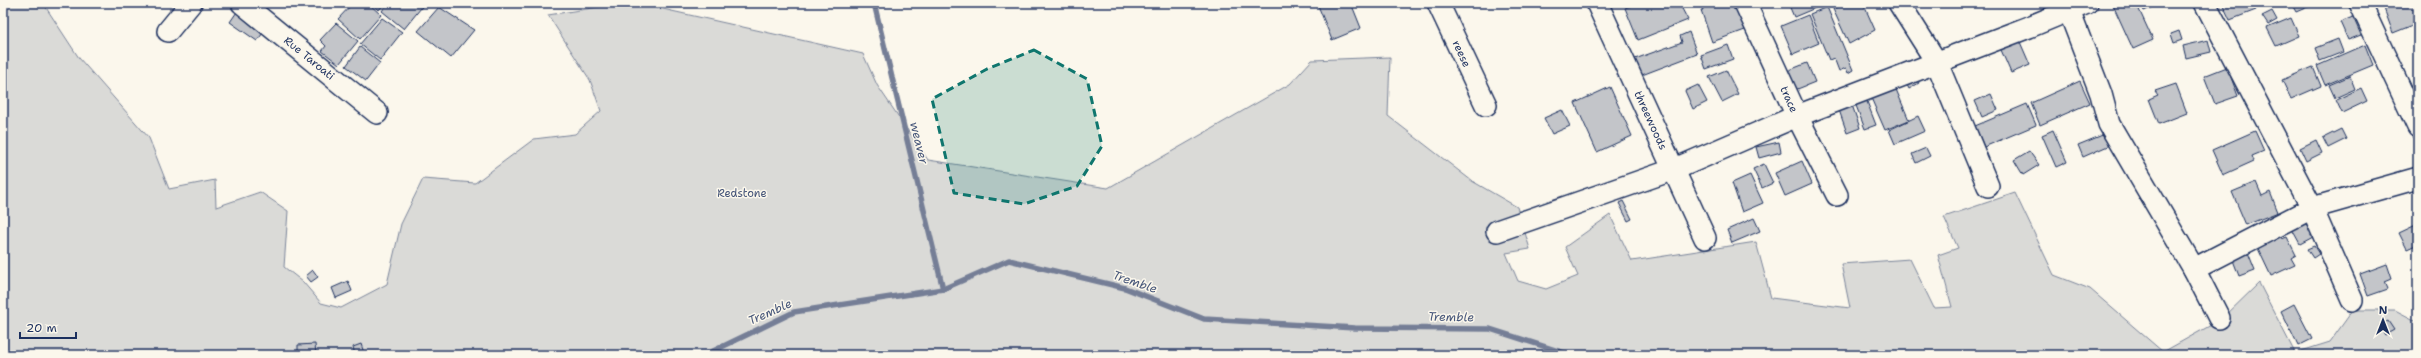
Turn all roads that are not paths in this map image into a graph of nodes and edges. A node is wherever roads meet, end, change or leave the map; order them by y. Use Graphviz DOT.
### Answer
graph roads {
  1 [pos="191,3"];
  2 [pos="242,3"];
  3 [pos="1438,3"];
  4 [pos="1598,3"];
  5 [pos="1745,3"];
  6 [pos="1899,3"];
  7 [pos="2205,3"];
  8 [pos="2360,3"];
  9 [pos="2074,5"];
  10 [pos="168,31"];
  11 [pos="1937,63"];
  12 [pos="1486,105"];
  13 [pos="377,113"];
  14 [pos="1797,116"];
  15 [pos="2418,127"];
  16 [pos="1675,169"];
  17 [pos="2418,178"];
  18 [pos="1988,186"];
  19 [pos="1837,194"];
  20 [pos="2312,208"];
  21 [pos="1497,231"];
  22 [pos="1706,238"];
  23 [pos="2194,269"];
  24 [pos="2352,300"];
  25 [pos="2219,318"];
  1 -- 10 [label="street"];
  2 -- 13 [label="street, Rue Taroati"];
  3 -- 12 [label="street, reese"];
  4 -- 16 [label="street, threewoods"];
  5 -- 14 [label="street, trace"];
  6 -- 11 [label="street"];
  7 -- 20 [label="street"];
  8 -- 15 [label="street"];
  9 -- 11 [label="street"];
  9 -- 23 [label="street"];
  11 -- 14 [label="street"];
  11 -- 18 [label="street"];
  14 -- 16 [label="street"];
  14 -- 19 [label="street, trace"];
  16 -- 21 [label="street"];
  16 -- 22 [label="street, threewoods"];
  17 -- 20 [label="street"];
  20 -- 23 [label="street"];
  20 -- 24 [label="street"];
  23 -- 25 [label="street"];
}
